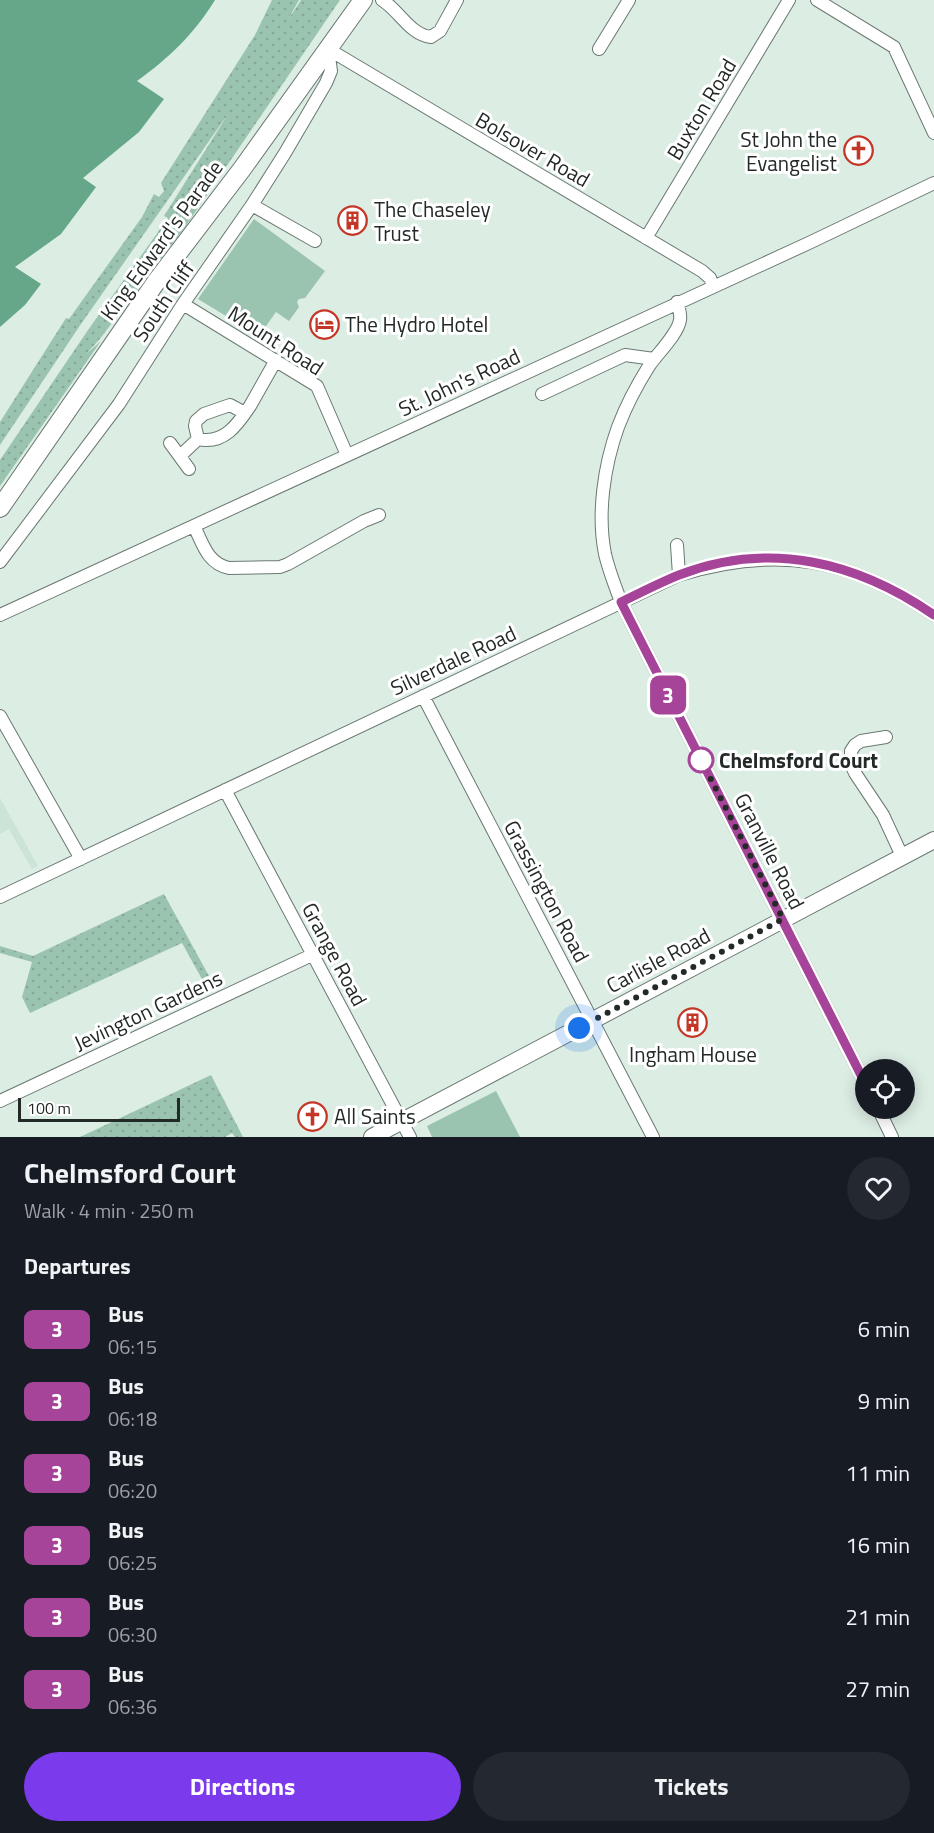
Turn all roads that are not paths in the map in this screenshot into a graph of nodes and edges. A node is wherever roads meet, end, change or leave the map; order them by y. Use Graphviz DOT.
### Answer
graph roads {
  1 [pos="363,0"];
  2 [pos="382,0"];
  3 [pos="457,0"];
  4 [pos="629,0"];
  5 [pos="789,0"];
  6 [pos="817,0"];
  7 [pos="328,49"];
  8 [pos="599,49"];
  9 [pos="934,133"];
  10 [pos="934,183"];
  11 [pos="252,204"];
  12 [pos="646,238"];
  13 [pos="315,241"];
  14 [pos="713,286"];
  15 [pos="676,302"];
  16 [pos="183,304"];
  17 [pos="654,359"];
  18 [pos="276,360"];
  19 [pos="542,394"];
  20 [pos="245,413"];
  21 [pos="198,439"];
  22 [pos="170,443"];
  23 [pos="347,455"];
  24 [pos="180,456"];
  25 [pos="189,469"];
  26 [pos="0,508"];
  27 [pos="379,515"];
  28 [pos="194,526"];
  29 [pos="677,545"];
  30 [pos="0,562"];
  31 [pos="679,575"];
  32 [pos="621,602"];
  33 [pos="0,615"];
  34 [pos="934,615"];
  35 [pos="423,696"];
  36 [pos="0,717"];
  37 [pos="886,737"];
  38 [pos="225,790"];
  39 [pos="934,840"];
  40 [pos="902,856"];
  41 [pos="81,859"];
  42 [pos="0,897"];
  43 [pos="783,919"];
  44 [pos="312,955"];
  45 [pos="592,1020"];
  46 [pos="855,1063"];
  47 [pos="0,1101"];
  48 [pos="883,1119"];
  49 [pos="402,1121"];
  50 [pos="372,1137"];
  51 [pos="410,1137"];
  52 [pos="653,1137"];
  53 [pos="892,1137"];
  1 -- 7 [label="main road, King Edward's Parade"];
  2 -- 3 [label="street"];
  4 -- 8 [label="street"];
  5 -- 12 [label="street, Buxton Road"];
  6 -- 9 [label="street"];
  7 -- 11 [label="street, South Cliff"];
  7 -- 12 [label="street, Bolsover Road"];
  7 -- 26 [label="main road, King Edward's Parade"];
  10 -- 14 [label="street, St. John's Road"];
  11 -- 13 [label="street"];
  11 -- 16 [label="street, South Cliff"];
  12 -- 14 [label="street, Bolsover Road"];
  14 -- 15 [label="street, St. John's Road"];
  15 -- 17 [label="street, Granville Road"];
  15 -- 23 [label="street, St. John's Road"];
  16 -- 18 [label="street, Mount Road"];
  16 -- 30 [label="street, South Cliff"];
  17 -- 19 [label="street"];
  17 -- 32 [label="street, Granville Road"];
  18 -- 20 [label="street"];
  18 -- 23 [label="street, Mount Road"];
  20 -- 21 [label="street"];
  20 -- 21 [label="street"];
  21 -- 24 [label="street"];
  22 -- 24 [label="street"];
  23 -- 28 [label="street, St. John's Road"];
  24 -- 25 [label="street"];
  27 -- 28 [label="street"];
  28 -- 33 [label="street, St. John's Road"];
  29 -- 31 [label="street"];
  31 -- 32 [label="street, Silverdale Road"];
  31 -- 34 [label="street, Silverdale Road"];
  32 -- 35 [label="street, Silverdale Road"];
  32 -- 43 [label="street, Granville Road"];
  35 -- 38 [label="street, Silverdale Road"];
  35 -- 45 [label="street, Grassington Road"];
  36 -- 41 [label="street"];
  37 -- 40 [label="street"];
  38 -- 41 [label="street, Silverdale Road"];
  38 -- 44 [label="street, Grange Road"];
  39 -- 40 [label="street, Carlisle Road"];
  40 -- 43 [label="street, Carlisle Road"];
  41 -- 42 [label="street, Silverdale Road"];
  43 -- 45 [label="street, Carlisle Road"];
  43 -- 46 [label="street, Granville Road"];
  44 -- 47 [label="street, Jevington Gardens"];
  44 -- 49 [label="street, Grange Road"];
  45 -- 49 [label="street, Carlisle Road"];
  45 -- 52 [label="street, Grassington Road"];
  48 -- 53 [label="street"];
  49 -- 50 [label="street, Carlisle Road"];
  49 -- 51 [label="street, Grange Road"];
}
